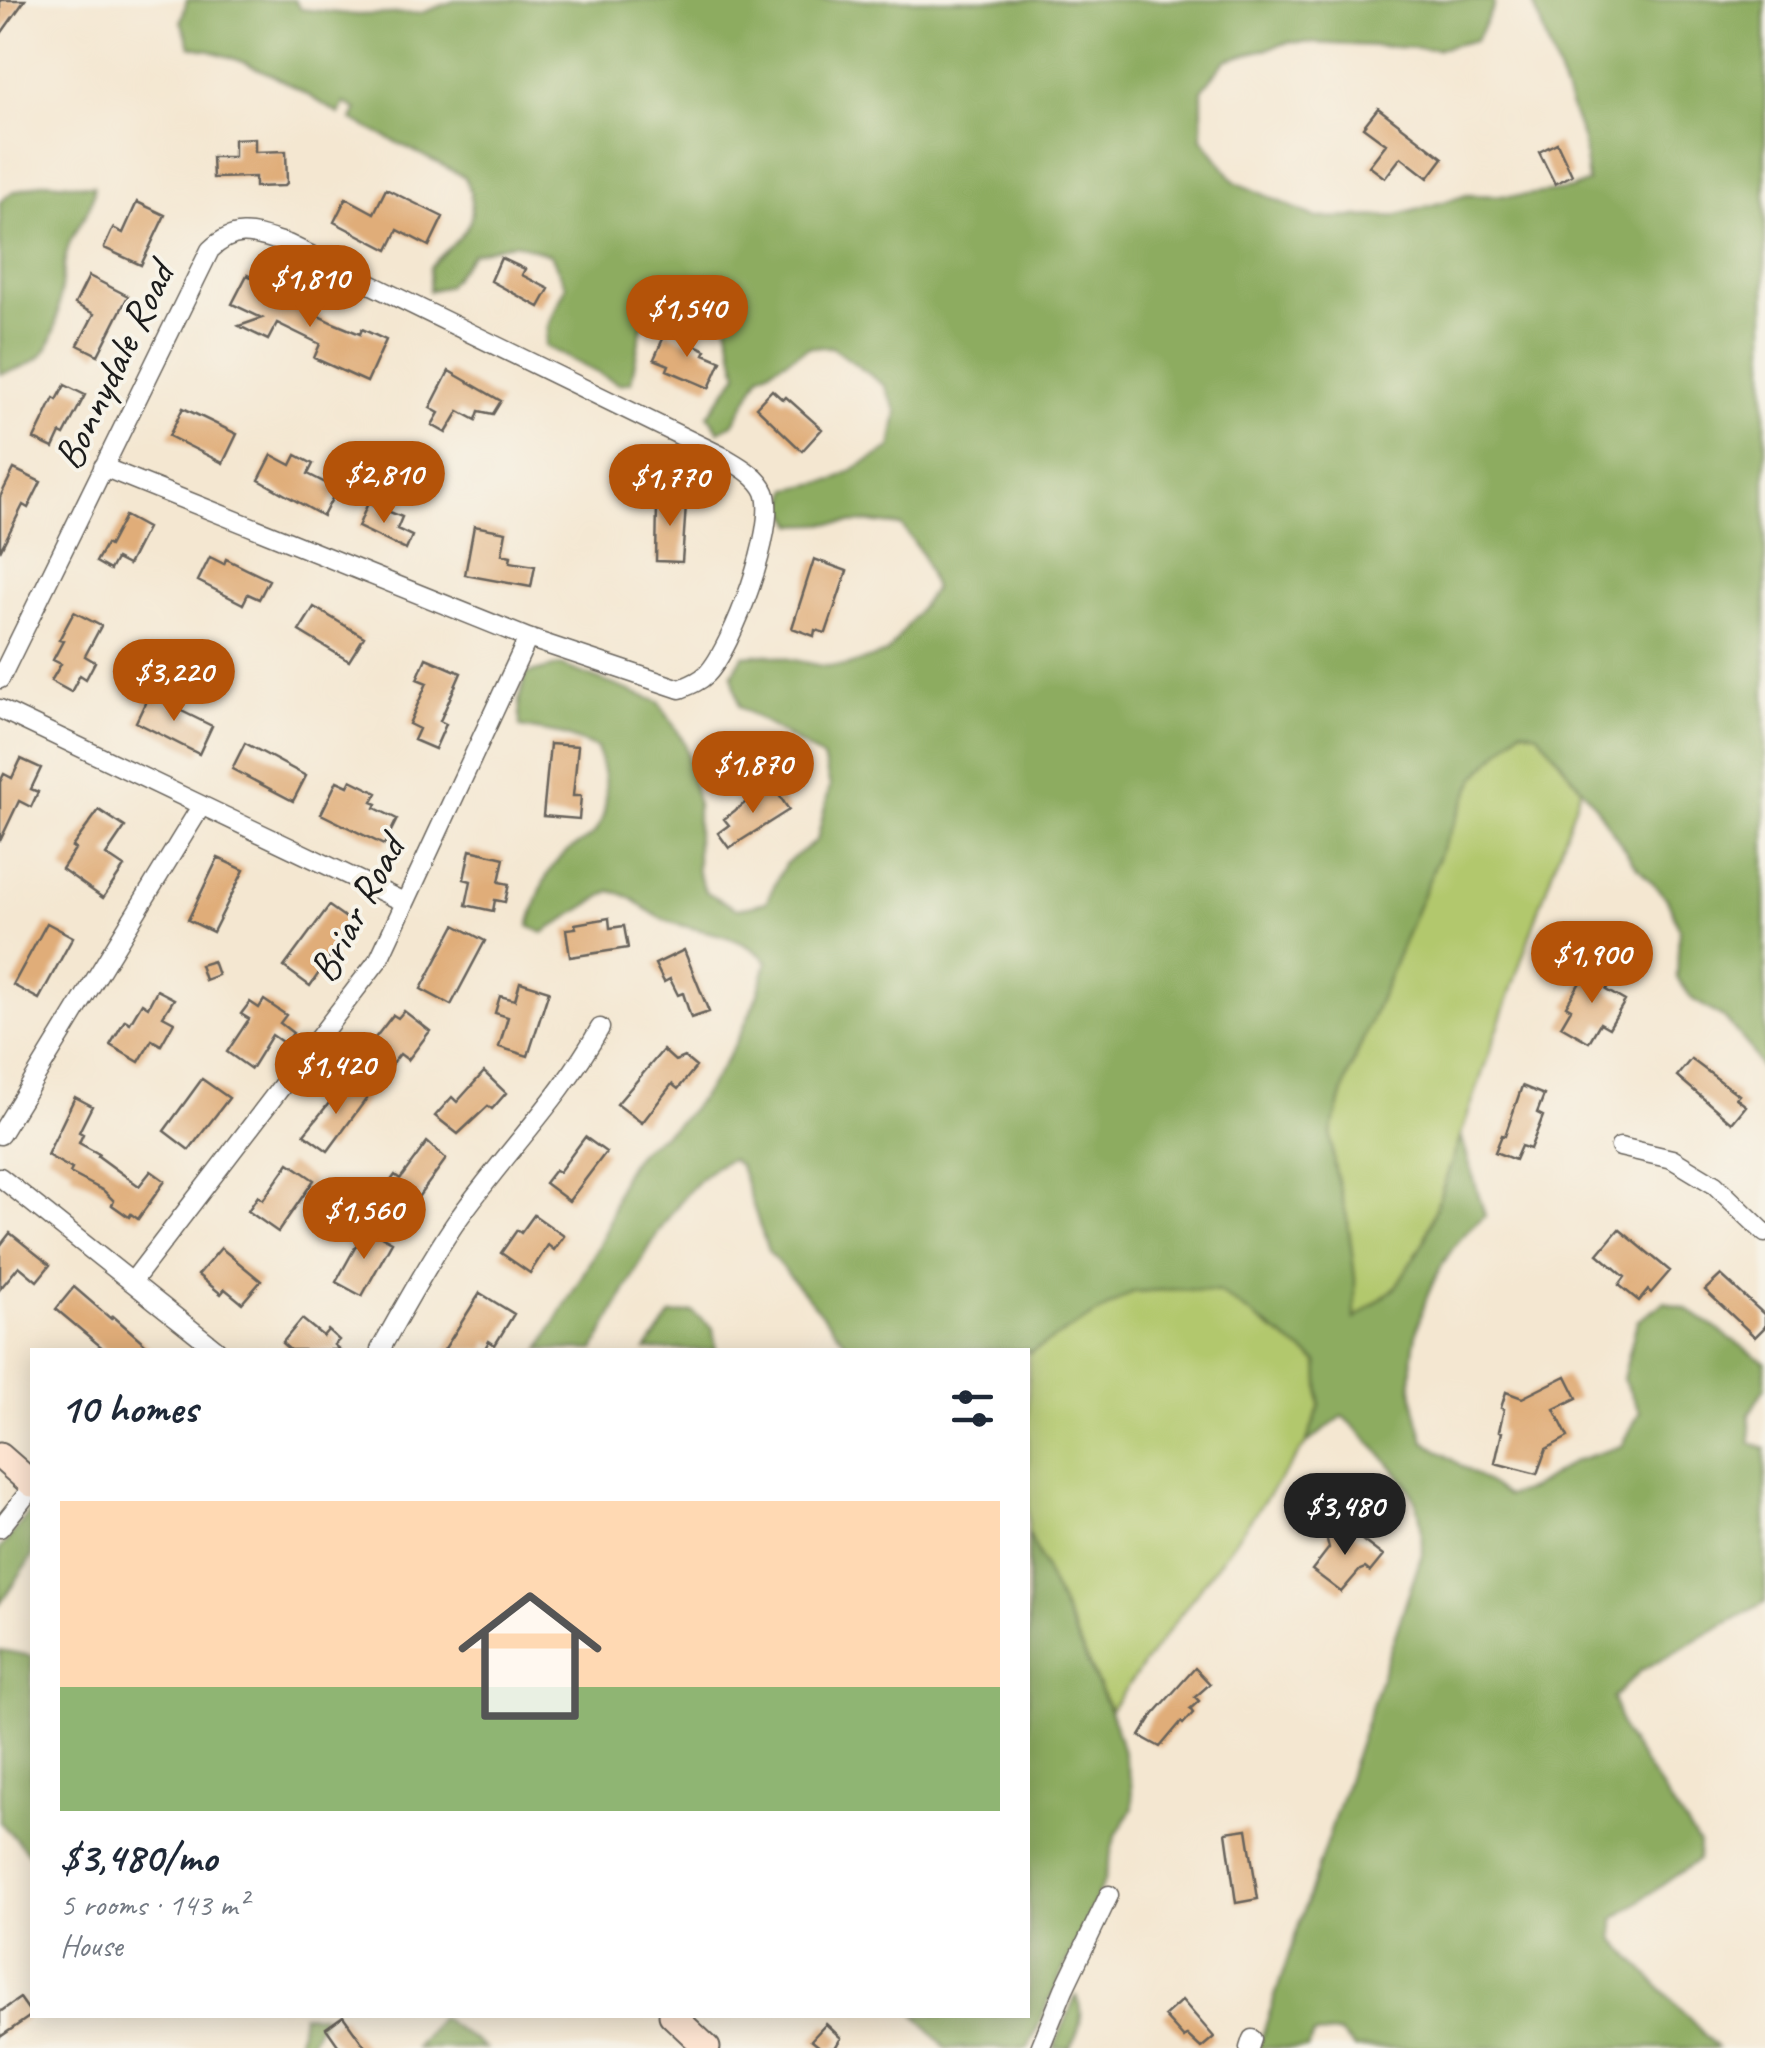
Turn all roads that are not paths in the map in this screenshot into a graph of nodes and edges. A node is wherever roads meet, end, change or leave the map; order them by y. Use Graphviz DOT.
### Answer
graph roads {
  1 [pos="103,467"];
  2 [pos="528,638"];
  3 [pos="0,679"];
  4 [pos="0,710"];
  5 [pos="200,808"];
  6 [pos="404,902"];
  7 [pos="600,1028"];
  8 [pos="0,1135"];
  9 [pos="1620,1147"];
  10 [pos="0,1177"];
  11 [pos="1765,1232"];
  12 [pos="132,1282"];
  13 [pos="214,1348"];
  14 [pos="381,1348"];
  15 [pos="0,1456"];
  16 [pos="30,1484"];
  17 [pos="30,1489"];
  18 [pos="0,1528"];
  19 [pos="1109,1895"];
  20 [pos="674,2018"];
  21 [pos="695,2043"];
  22 [pos="1040,2048"];
  1 -- 2 [label="street"];
  1 -- 2 [label="street, Bonnydale Road"];
  1 -- 3 [label="street, Bonnydale Road"];
  2 -- 6 [label="street, Briar Road"];
  4 -- 5 [label="street"];
  5 -- 6 [label="street"];
  5 -- 8 [label="street"];
  6 -- 12 [label="street, Briar Road"];
  7 -- 14 [label="street"];
  9 -- 11 [label="street"];
  10 -- 12 [label="street"];
  12 -- 13 [label="street"];
  15 -- 16 [label="main road"];
  17 -- 18 [label="street"];
  19 -- 22 [label="street"];
  20 -- 21 [label="main road"];
}
